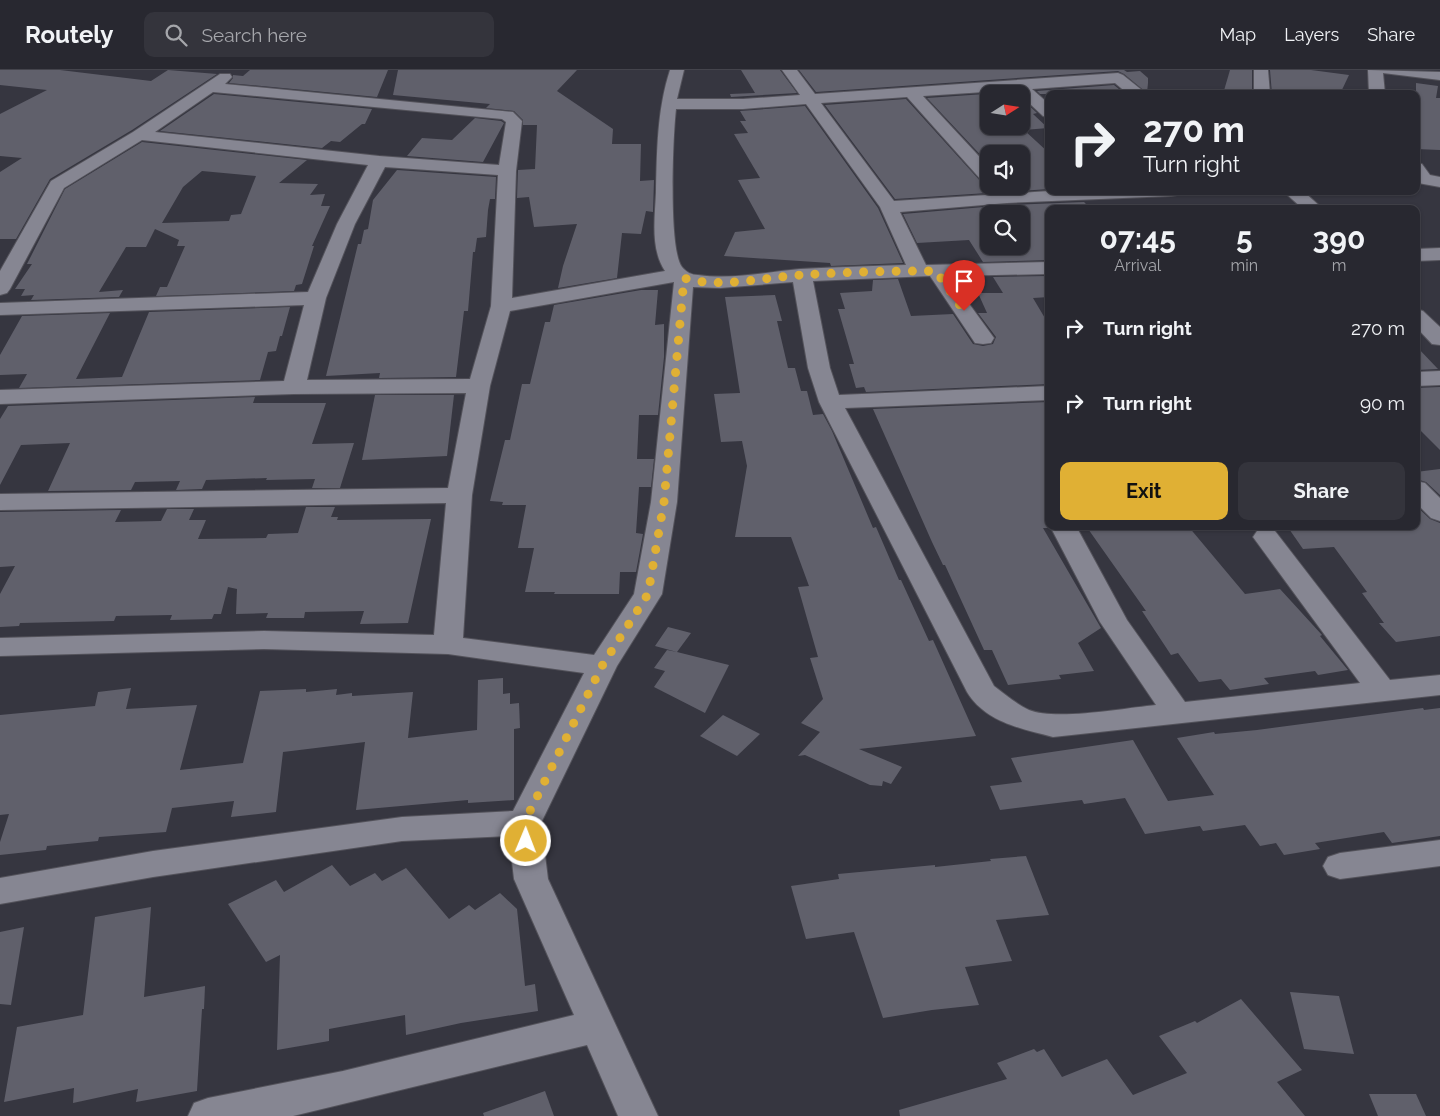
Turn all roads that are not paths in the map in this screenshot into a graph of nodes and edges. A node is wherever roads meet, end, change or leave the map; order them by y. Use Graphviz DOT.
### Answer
graph roads {
  1 [pos="237,70"];
  2 [pos="677,70"];
  3 [pos="789,70"];
  4 [pos="1261,70"];
  5 [pos="1375,70"];
  6 [pos="1388,70"];
  7 [pos="1440,76"];
  8 [pos="1030,85"];
  9 [pos="211,87"];
  10 [pos="980,89"];
  11 [pos="1133,90"];
  12 [pos="1262,90"];
  13 [pos="1377,90"];
  14 [pos="912,93"];
  15 [pos="1030,95"];
  16 [pos="809,99"];
  17 [pos="670,104"];
  18 [pos="1045,109"];
  19 [pos="139,134"];
  20 [pos="379,161"];
  21 [pos="980,168"];
  22 [pos="507,171"];
  23 [pos="1420,173"];
  24 [pos="1440,182"];
  25 [pos="1030,192"];
  26 [pos="1045,192"];
  27 [pos="980,195"];
  28 [pos="1297,195"];
  29 [pos="1309,205"];
  30 [pos="889,207"];
  31 [pos="1440,254"];
  32 [pos="1420,255"];
  33 [pos="1045,268"];
  34 [pos="928,271"];
  35 [pos="802,275"];
  36 [pos="681,276"];
  37 [pos="0,289"];
  38 [pos="316,298"];
  39 [pos="501,306"];
  40 [pos="0,309"];
  41 [pos="1420,319"];
  42 [pos="983,338"];
  43 [pos="1440,339"];
  44 [pos="1440,378"];
  45 [pos="1420,379"];
  46 [pos="479,386"];
  47 [pos="294,387"];
  48 [pos="1045,393"];
  49 [pos="0,397"];
  50 [pos="830,402"];
  51 [pos="1420,492"];
  52 [pos="459,495"];
  53 [pos="0,502"];
  54 [pos="1440,513"];
  55 [pos="1064,530"];
  56 [pos="1266,537"];
  57 [pos="448,645"];
  58 [pos="0,647"];
  59 [pos="602,666"];
  60 [pos="1440,685"];
  61 [pos="1381,690"];
  62 [pos="1177,713"];
  63 [pos="524,823"];
  64 [pos="1440,853"];
  65 [pos="1340,866"];
  66 [pos="0,891"];
  67 [pos="597,1026"];
  68 [pos="272,1110"];
  69 [pos="208,1116"];
  70 [pos="638,1116"];
  1 -- 9 [label="street"];
  2 -- 17 [label="street"];
  3 -- 16 [label="street"];
  4 -- 12 [label="street"];
  5 -- 13 [label="street"];
  6 -- 7 [label="street"];
  8 -- 11 [label="street"];
  9 -- 19 [label="street"];
  9 -- 22 [label="street"];
  10 -- 14 [label="street"];
  14 -- 16 [label="street"];
  14 -- 21 [label="street"];
  15 -- 18 [label="street"];
  16 -- 17 [label="street"];
  16 -- 30 [label="street"];
  17 -- 36 [label="street"];
  19 -- 20 [label="street"];
  19 -- 37 [label="street"];
  20 -- 22 [label="street"];
  20 -- 38 [label="street"];
  22 -- 39 [label="street"];
  23 -- 24 [label="street"];
  25 -- 26 [label="street"];
  27 -- 30 [label="street"];
  28 -- 29 [label="street"];
  30 -- 34 [label="street"];
  31 -- 32 [label="street"];
  33 -- 34 [label="street"];
  34 -- 35 [label="street"];
  34 -- 42 [label="street"];
  35 -- 36 [label="street"];
  35 -- 50 [label="street"];
  36 -- 39 [label="street"];
  36 -- 59 [label="street"];
  38 -- 40 [label="street"];
  38 -- 47 [label="street"];
  39 -- 46 [label="street"];
  41 -- 43 [label="street"];
  44 -- 45 [label="street"];
  46 -- 47 [label="street"];
  46 -- 52 [label="street"];
  47 -- 49 [label="street"];
  48 -- 50 [label="street"];
  50 -- 62 [label="street"];
  51 -- 54 [label="street"];
  52 -- 53 [label="street"];
  52 -- 57 [label="street"];
  55 -- 62 [label="street"];
  56 -- 61 [label="street"];
  57 -- 58 [label="street"];
  57 -- 59 [label="street"];
  59 -- 63 [label="street"];
  60 -- 61 [label="street"];
  61 -- 62 [label="street"];
  63 -- 66 [label="street"];
  63 -- 67 [label="street"];
  64 -- 65 [label="street"];
  67 -- 68 [label="street"];
  67 -- 70 [label="street"];
  68 -- 69 [label="street"];
}
